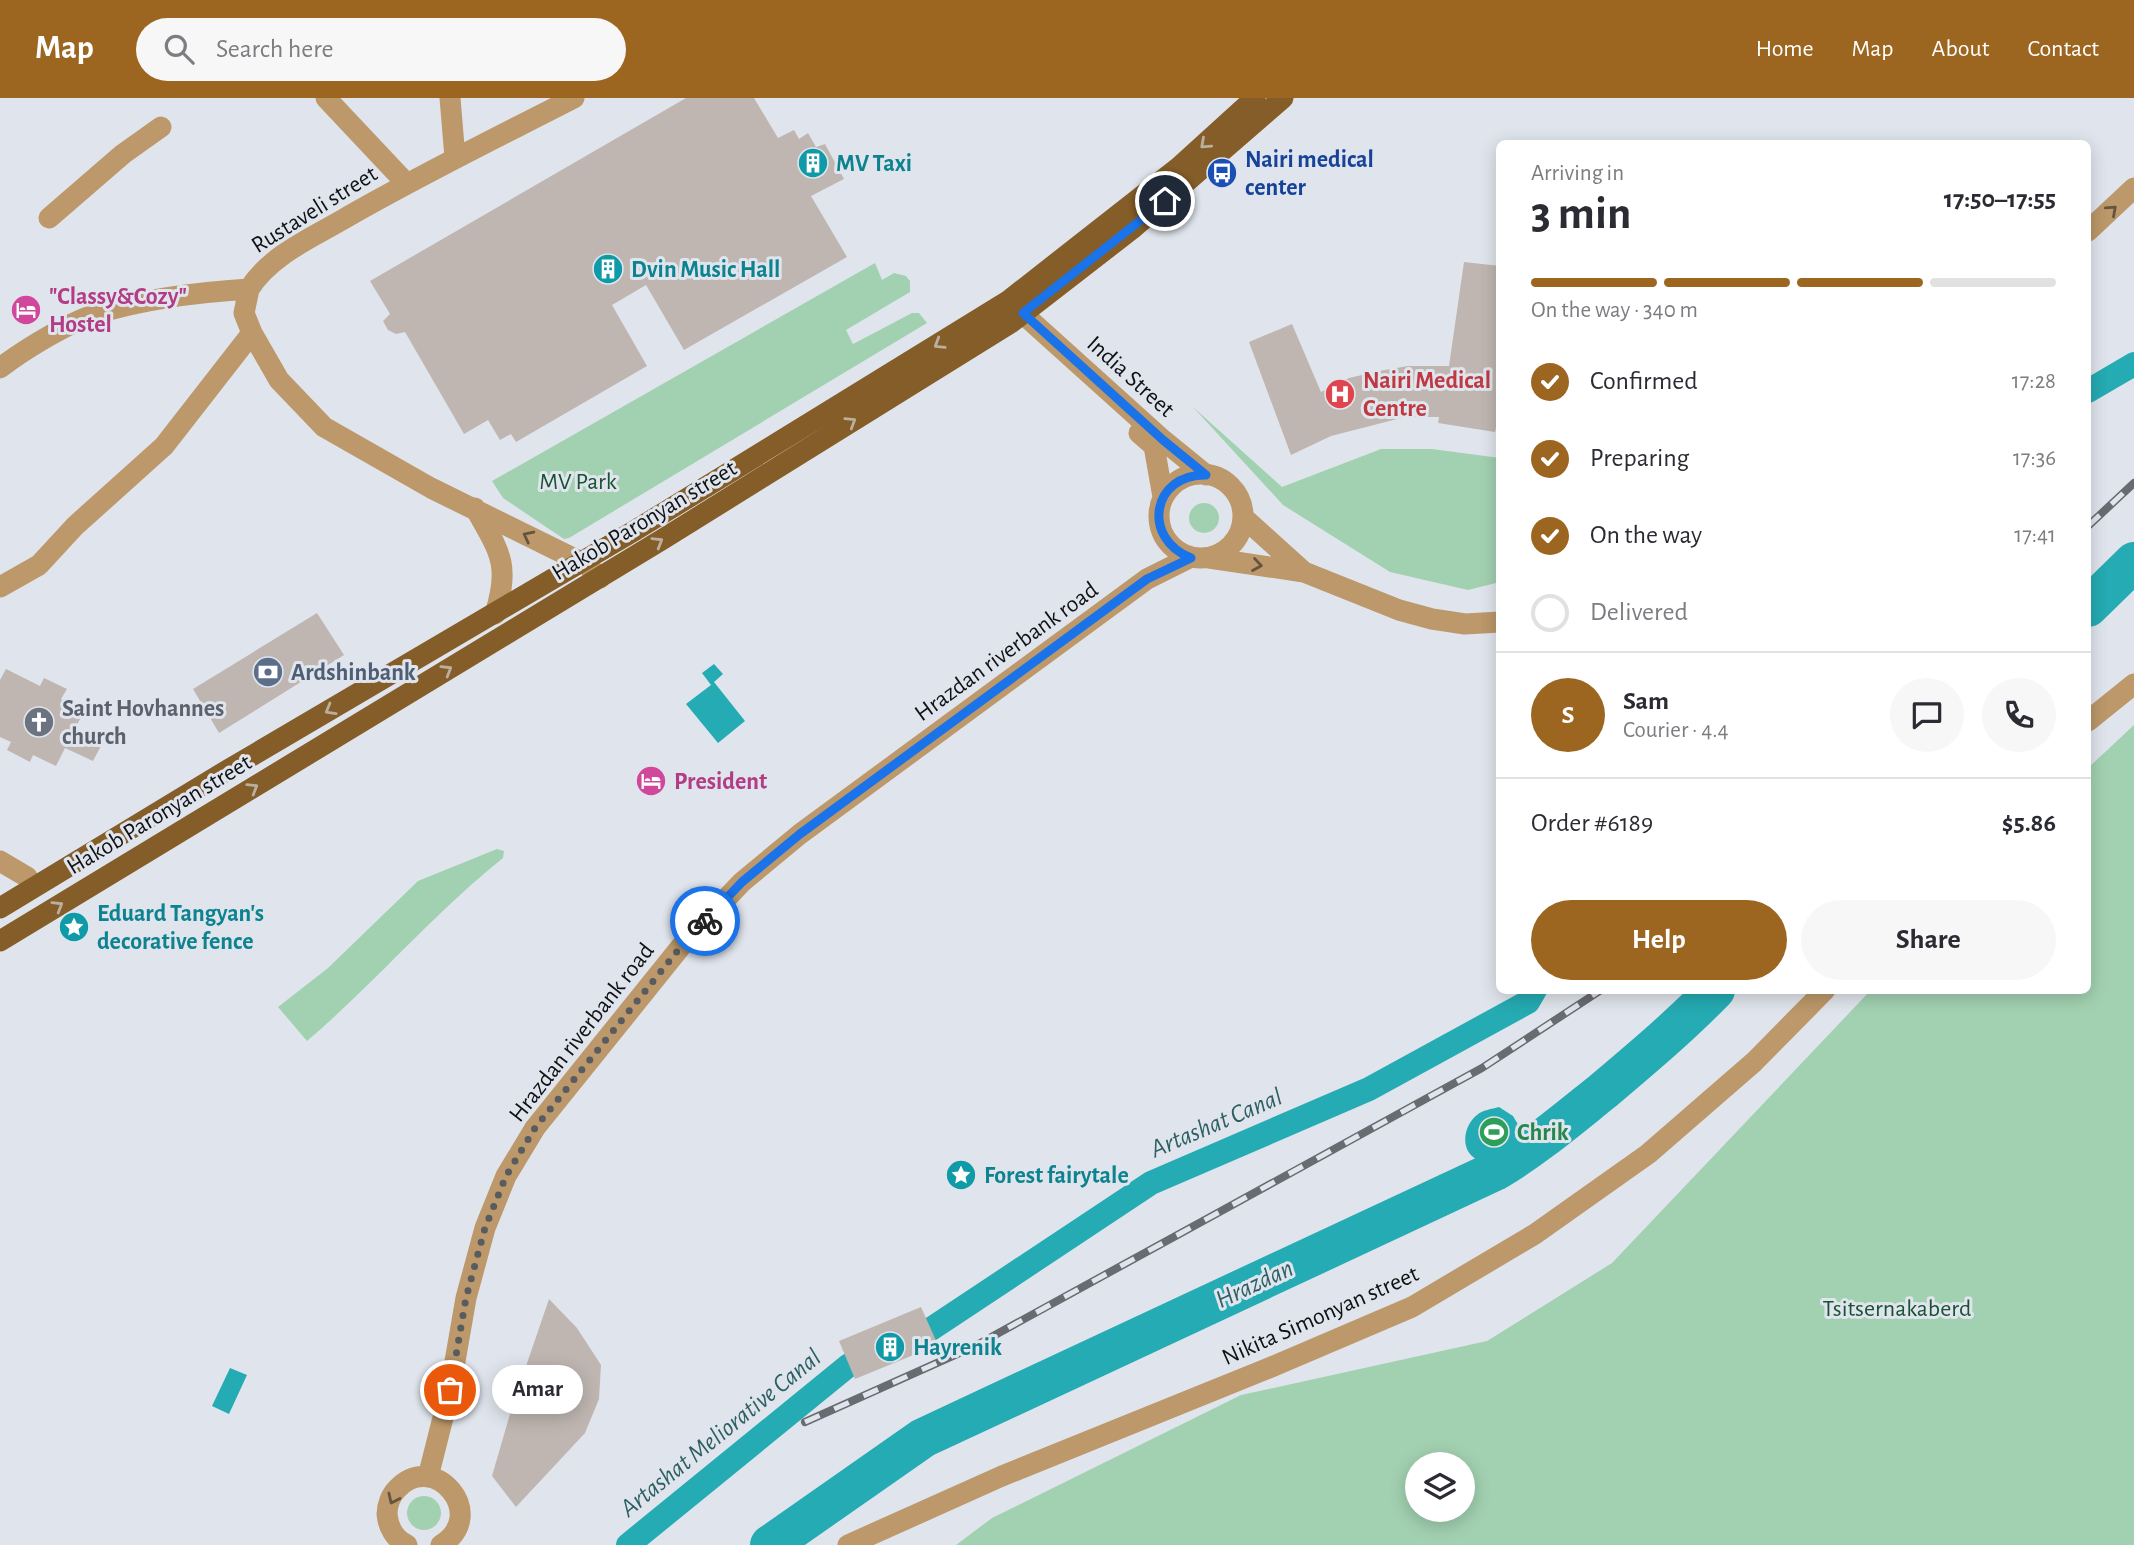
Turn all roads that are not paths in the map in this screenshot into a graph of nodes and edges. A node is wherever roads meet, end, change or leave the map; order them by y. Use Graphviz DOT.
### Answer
graph roads {
  1 [pos="326,98"];
  2 [pos="450,98"];
  3 [pos="574,98"];
  4 [pos="1255,98"];
  5 [pos="1283,98"];
  6 [pos="161,127"];
  7 [pos="455,158"];
  8 [pos="406,183"];
  9 [pos="2134,188"];
  10 [pos="50,218"];
  11 [pos="2091,228"];
  12 [pos="248,289"];
  13 [pos="1010,311"];
  14 [pos="252,333"];
  15 [pos="0,368"];
  16 [pos="1206,475"];
  17 [pos="1163,497"];
  18 [pos="475,508"];
  19 [pos="1243,517"];
  20 [pos="1164,538"];
  21 [pos="1200,558"];
  22 [pos="582,563"];
  23 [pos="1304,572"];
  24 [pos="600,578"];
  25 [pos="1147,579"];
  26 [pos="0,587"];
  27 [pos="495,614"];
  28 [pos="1496,622"];
  29 [pos="2134,684"];
  30 [pos="2091,720"];
  31 [pos="0,861"];
  32 [pos="34,887"];
  33 [pos="0,908"];
  34 [pos="0,941"];
  35 [pos="1821,994"];
  36 [pos="428,1477"];
  37 [pos="399,1541"];
  38 [pos="441,1545"];
  39 [pos="848,1545"];
  1 -- 8 [label="street"];
  2 -- 7 [label="street"];
  3 -- 7 [label="street, Rustaveli street"];
  4 -- 13 [label="main road, Hakob Paronyan street, one-way"];
  5 -- 13 [label="main road, Hakob Paronyan street"];
  6 -- 10 [label="street"];
  7 -- 8 [label="street, Rustaveli street"];
  8 -- 12 [label="street, Rustaveli street"];
  11 -- 9 [label="street, one-way"];
  12 -- 14 [label="street"];
  12 -- 15 [label="street, Rustaveli street"];
  13 -- 16 [label="street, India Street"];
  13 -- 17 [label="street, India Street"];
  13 -- 22 [label="main road, Hakob Paronyan street, one-way"];
  24 -- 13 [label="main road, Hakob Paronyan street, one-way"];
  14 -- 18 [label="street"];
  14 -- 26 [label="street"];
  16 -- 17 [label="street"];
  16 -- 19 [label="street"];
  17 -- 20 [label="street"];
  22 -- 18 [label="street, one-way"];
  18 -- 27 [label="street"];
  19 -- 21 [label="street"];
  19 -- 23 [label="street"];
  20 -- 21 [label="street"];
  20 -- 25 [label="street"];
  21 -- 23 [label="street, one-way"];
  21 -- 25 [label="street, Hrazdan riverbank road"];
  22 -- 24 [label="street"];
  22 -- 27 [label="main road, Hakob Paronyan street"];
  23 -- 28 [label="street"];
  34 -- 24 [label="main road, Hakob Paronyan street, one-way"];
  25 -- 36 [label="street, Hrazdan riverbank road"];
  27 -- 32 [label="main road, Hakob Paronyan street, one-way"];
  29 -- 30 [label="street"];
  31 -- 32 [label="street"];
  32 -- 33 [label="main road, Hakob Paronyan street"];
  35 -- 39 [label="street, Nikita Simonyan street"];
  36 -- 37 [label="street, one-way"];
  36 -- 38 [label="street"];
}
